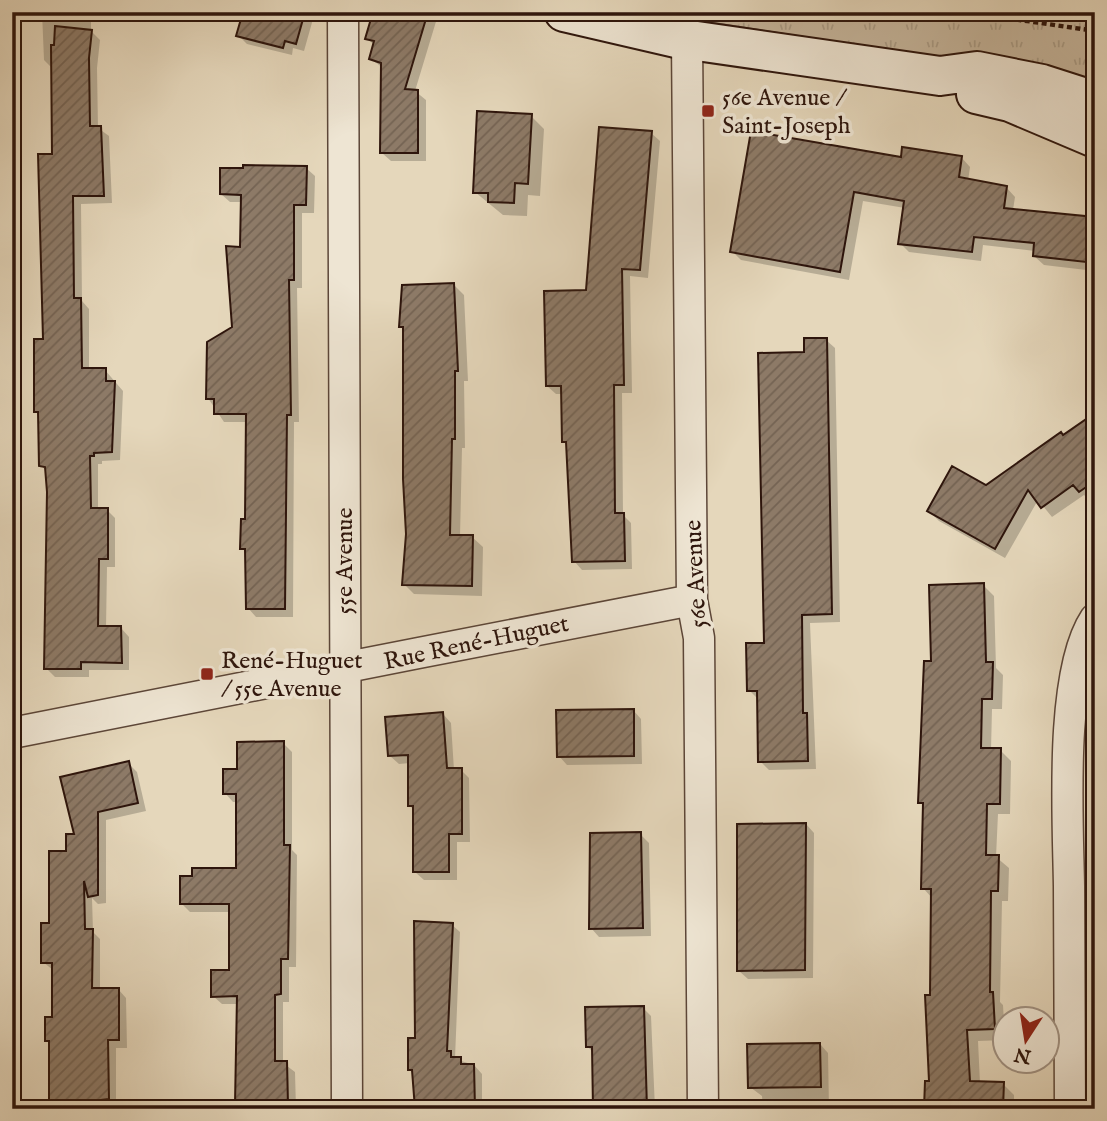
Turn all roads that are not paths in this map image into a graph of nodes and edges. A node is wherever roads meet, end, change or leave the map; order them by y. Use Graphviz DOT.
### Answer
graph roads {
  1 [pos="342,12"];
  2 [pos="564,12"];
  3 [pos="687,40"];
  4 [pos="940,76"];
  5 [pos="1095,100"];
  6 [pos="1095,138"];
  7 [pos="692,600"];
  8 [pos="1095,619"];
  9 [pos="344,670"];
  10 [pos="12,733"];
  11 [pos="347,1109"];
  12 [pos="703,1109"];
  13 [pos="1070,1109"];
  1 -- 9 [label="street, 55e Avenue"];
  2 -- 3 [label="street"];
  3 -- 4 [label="street"];
  3 -- 7 [label="street, 56e Avenue"];
  4 -- 5 [label="street"];
  4 -- 6 [label="street"];
  7 -- 9 [label="street, Rue René-Huguet"];
  7 -- 12 [label="street, 56e Avenue"];
  8 -- 13 [label="street"];
  9 -- 10 [label="street, Rue René-Huguet"];
  9 -- 11 [label="street, 55e Avenue"];
}
